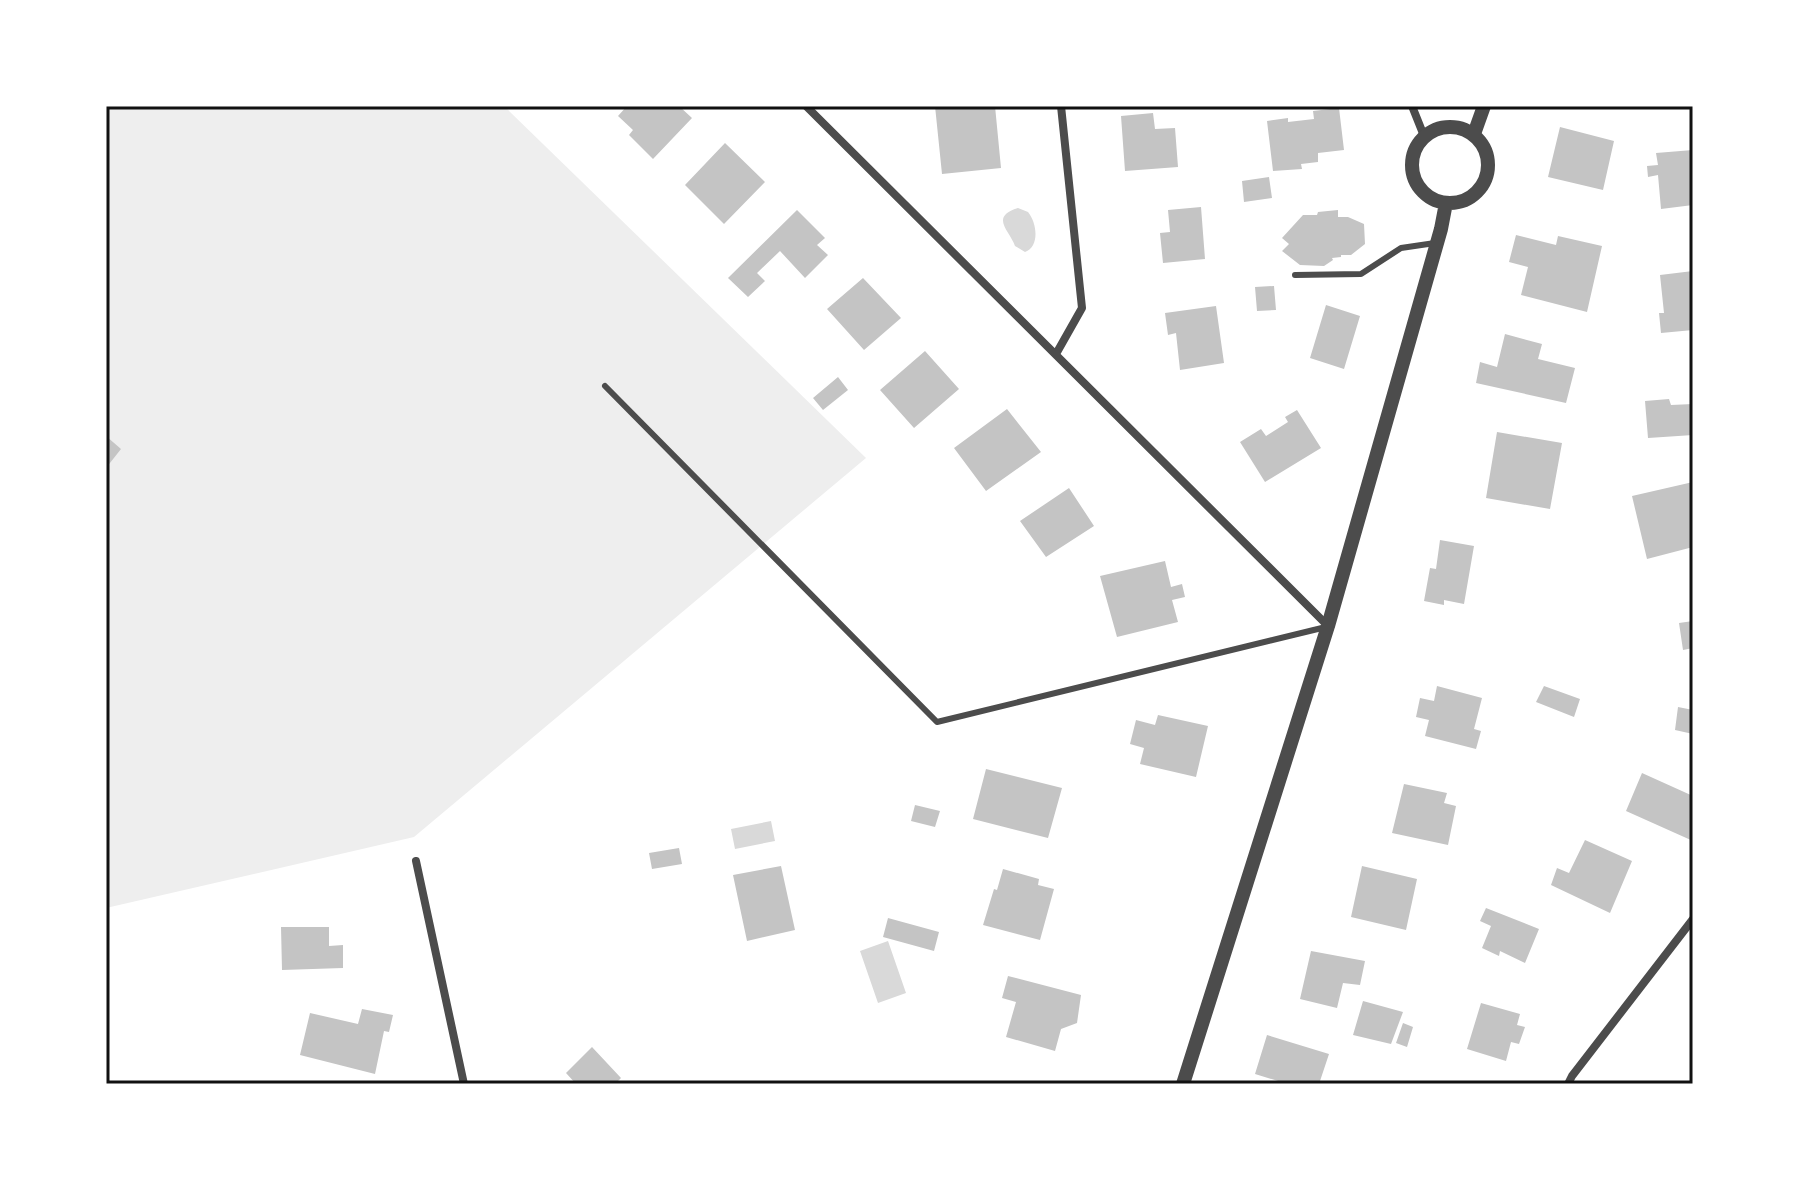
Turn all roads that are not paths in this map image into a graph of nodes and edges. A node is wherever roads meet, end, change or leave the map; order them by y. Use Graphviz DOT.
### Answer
graph roads {
  1 [pos="806,106"];
  2 [pos="1061,106"];
  3 [pos="1412,106"];
  4 [pos="1484,106"];
  5 [pos="1474,134"];
  6 [pos="1424,136"];
  7 [pos="1446,203"];
  8 [pos="1437,243"];
  9 [pos="1295,275"];
  10 [pos="1056,354"];
  11 [pos="605,386"];
  12 [pos="1328,626"];
  13 [pos="416,861"];
  14 [pos="1693,919"];
  15 [pos="464,1084"];
  16 [pos="1183,1084"];
  17 [pos="1568,1084"];
  1 -- 10 [label="street"];
  2 -- 10 [label="street"];
  3 -- 6 [label="street"];
  4 -- 5 [label="street"];
  5 -- 6 [label="street"];
  5 -- 7 [label="street"];
  6 -- 7 [label="street"];
  7 -- 8 [label="street"];
  8 -- 9 [label="lane"];
  8 -- 12 [label="street"];
  10 -- 12 [label="street"];
  11 -- 12 [label="lane"];
  12 -- 16 [label="street"];
  13 -- 15 [label="street"];
  14 -- 17 [label="street"];
}
